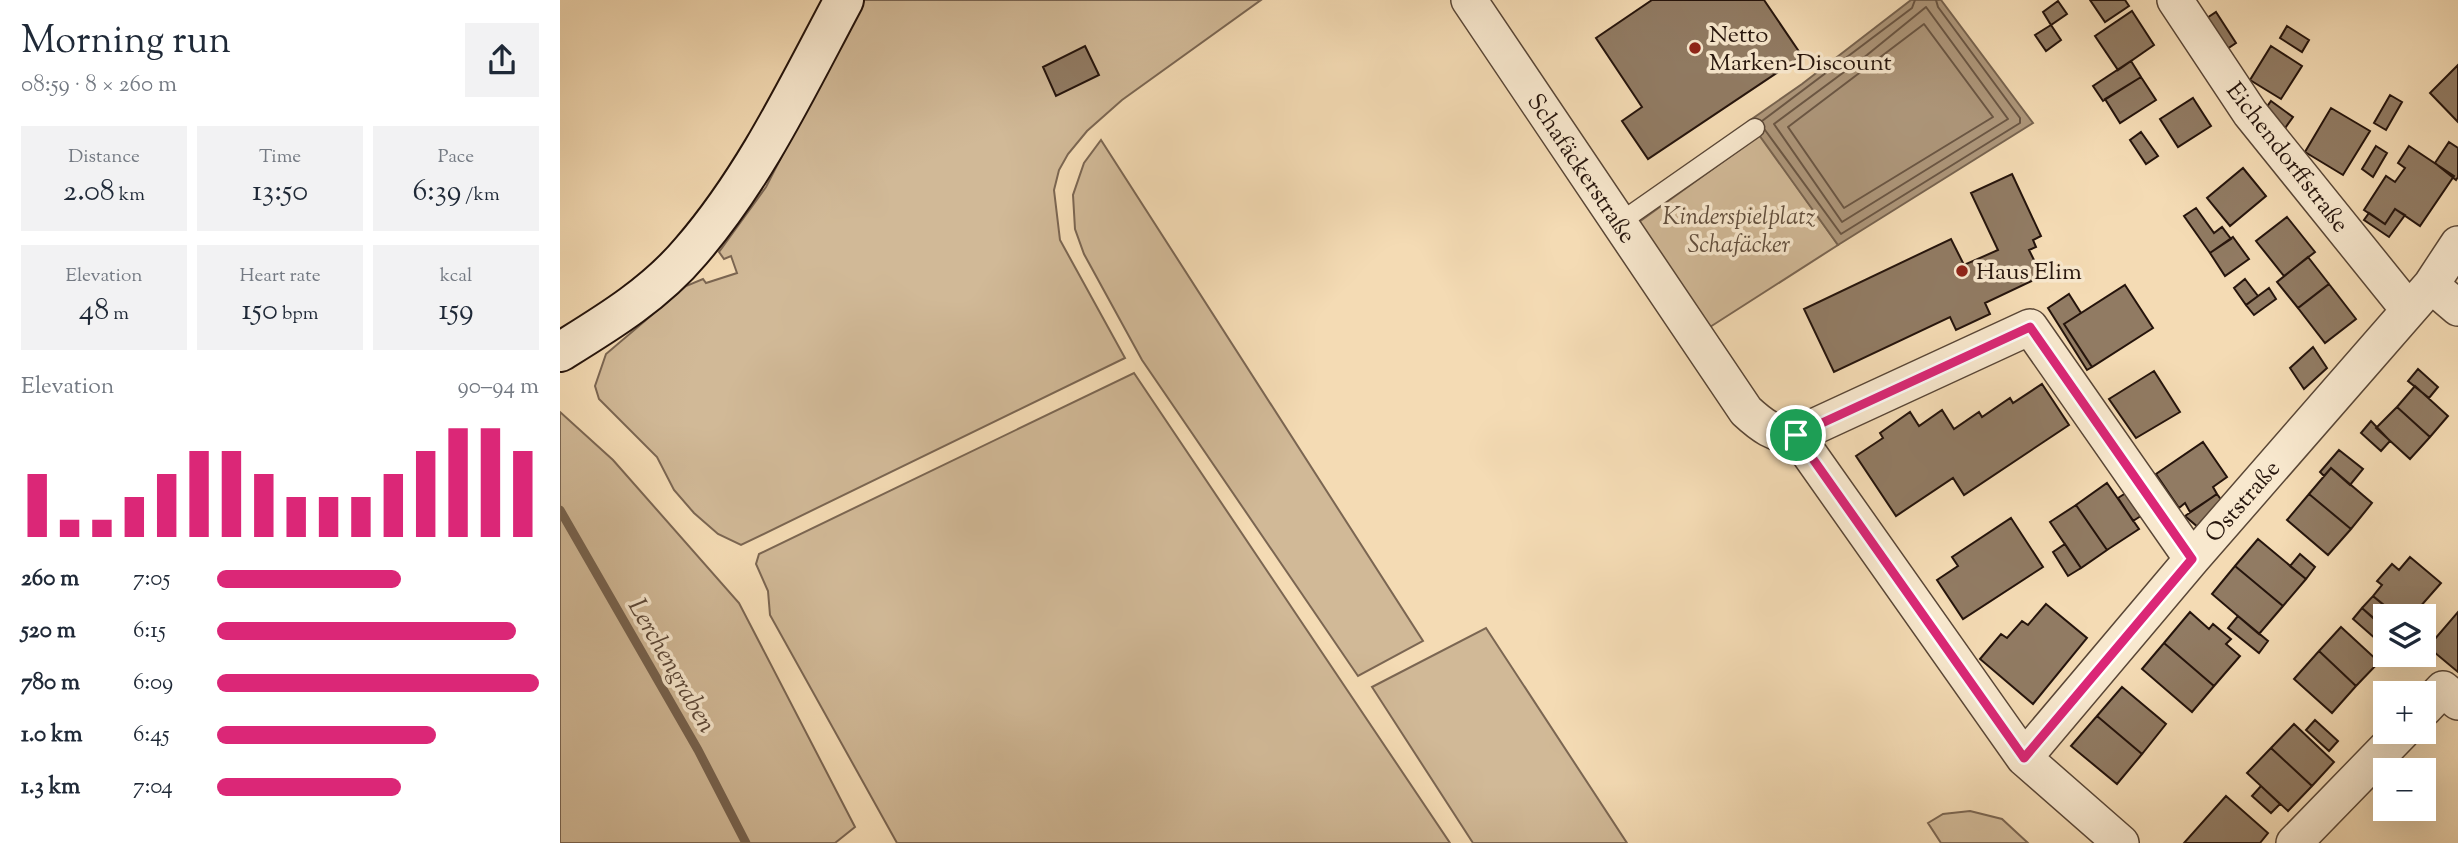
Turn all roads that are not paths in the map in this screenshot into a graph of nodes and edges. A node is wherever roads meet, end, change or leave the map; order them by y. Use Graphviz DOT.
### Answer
graph roads {
  1 [pos="844,0"];
  2 [pos="1469,0"];
  3 [pos="2175,0"];
  4 [pos="1755,128"];
  5 [pos="1619,223"];
  6 [pos="2458,244"];
  7 [pos="2431,285"];
  8 [pos="2458,308"];
  9 [pos="2407,310"];
  10 [pos="560,352"];
  11 [pos="1796,435"];
  12 [pos="2192,559"];
  13 [pos="2436,696"];
  14 [pos="2458,702"];
  15 [pos="2390,744"];
  16 [pos="2024,758"];
  17 [pos="2121,843"];
  18 [pos="2294,843"];
  1 -- 10 [label="street"];
  2 -- 5 [label="street, Schafäckerstraße"];
  3 -- 9 [label="street, Eichendorffstraße"];
  4 -- 5 [label="lane"];
  5 -- 11 [label="street, Schafäckerstraße"];
  6 -- 7 [label="street, Oststraße"];
  7 -- 8 [label="street"];
  7 -- 9 [label="street, Oststraße"];
  9 -- 12 [label="street, Oststraße"];
  11 -- 12 [label="street"];
  11 -- 16 [label="street"];
  12 -- 16 [label="street, Oststraße"];
  13 -- 14 [label="street"];
  15 -- 18 [label="street"];
  16 -- 17 [label="street"];
}
